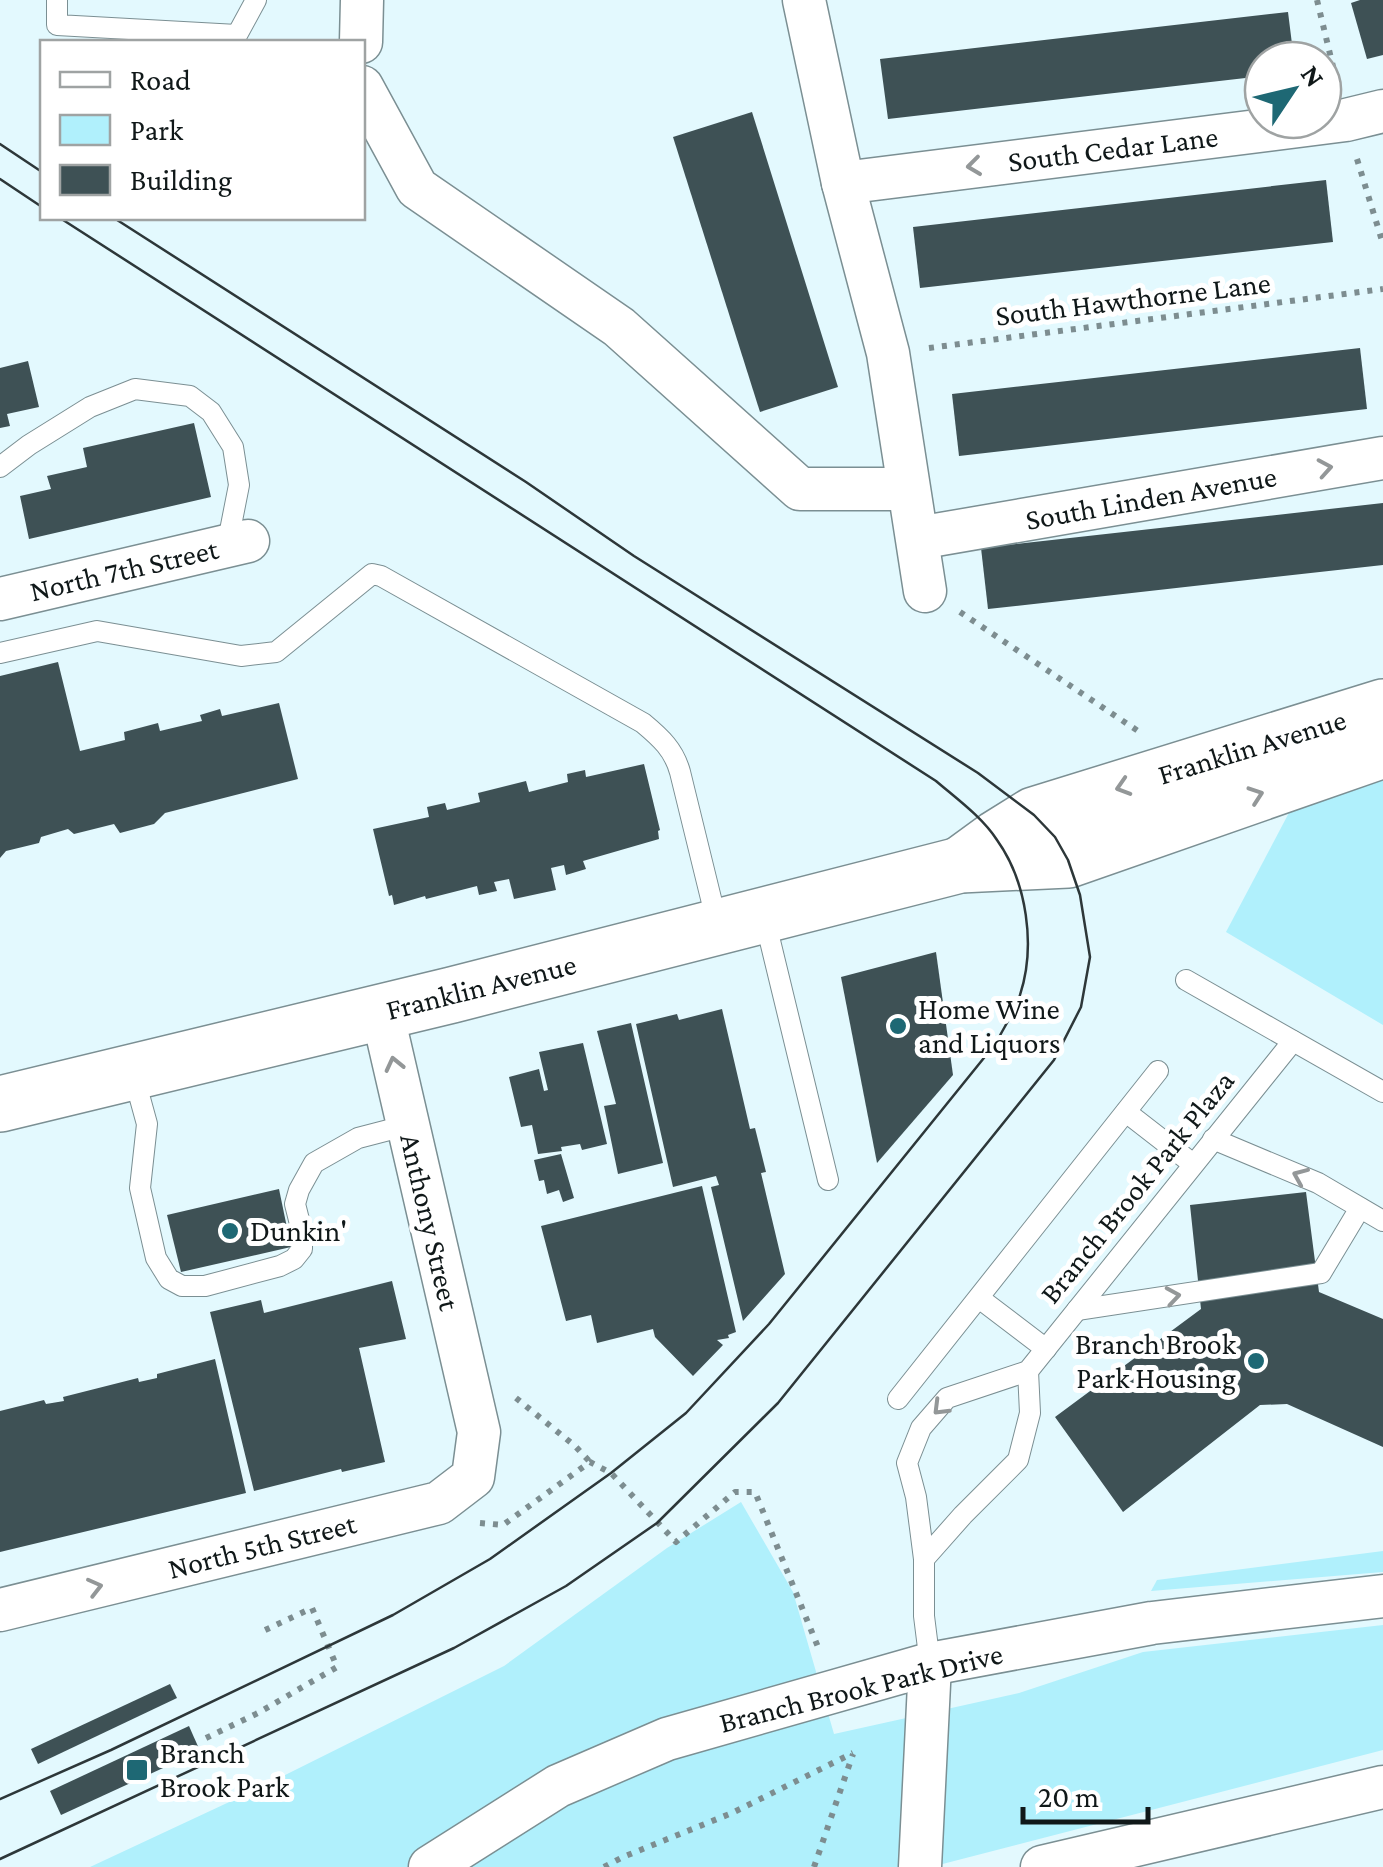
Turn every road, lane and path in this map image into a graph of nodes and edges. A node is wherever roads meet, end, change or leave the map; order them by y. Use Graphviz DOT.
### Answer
graph roads {
  1 [pos="57,0"];
  2 [pos="256,0"];
  3 [pos="362,0"];
  4 [pos="804,0"];
  5 [pos="361,40"];
  6 [pos="365,93"];
  7 [pos="1383,111"];
  8 [pos="843,183"];
  9 [pos="1383,289"];
  10 [pos="888,353"];
  11 [pos="1383,458"];
  12 [pos="0,467"];
  13 [pos="908,489"];
  14 [pos="918,538"];
  15 [pos="238,544"];
  16 [pos="925,591"];
  17 [pos="0,597"];
  18 [pos="0,653"];
  19 [pos="1383,707"];
  20 [pos="1383,750"];
  21 [pos="1190,766"];
  22 [pos="960,865"];
  23 [pos="741,922"];
  24 [pos="1186,980"];
  25 [pos="382,1012"];
  26 [pos="1292,1041"];
  27 [pos="1158,1071"];
  28 [pos="133,1073"];
  29 [pos="1383,1092"];
  30 [pos="0,1104"];
  31 [pos="1126,1112"];
  32 [pos="408,1125"];
  33 [pos="1214,1139"];
  34 [pos="1194,1164"];
  35 [pos="828,1180"];
  36 [pos="1360,1208"];
  37 [pos="1383,1221"];
  38 [pos="978,1298"];
  39 [pos="1077,1310"];
  40 [pos="1046,1349"];
  41 [pos="1028,1371"];
  42 [pos="513,1396"];
  43 [pos="898,1399"];
  44 [pos="480,1432"];
  45 [pos="590,1462"];
  46 [pos="479,1523"];
  47 [pos="924,1560"];
  48 [pos="1383,1596"];
  49 [pos="0,1610"];
  50 [pos="261,1632"];
  51 [pos="930,1664"];
  52 [pos="836,1691"];
  53 [pos="206,1738"];
  54 [pos="1383,1786"];
  55 [pos="430,1867"];
  56 [pos="604,1867"];
  57 [pos="814,1867"];
  58 [pos="920,1867"];
  59 [pos="1042,1867"];
  1 -- 2 [label="lane"];
  3 -- 5 [label="street"];
  4 -- 8 [label="street"];
  6 -- 13 [label="street"];
  7 -- 8 [label="street, South Cedar Lane, one-way"];
  8 -- 10 [label="street"];
  9 -- 10 [label="path, South Hawthorne Lane"];
  10 -- 13 [label="street"];
  14 -- 11 [label="street, South Linden Avenue, one-way"];
  12 -- 15 [label="lane"];
  13 -- 14 [label="street"];
  14 -- 16 [label="street"];
  15 -- 17 [label="street, North 7th Street"];
  16 -- 21 [label="path"];
  18 -- 23 [label="lane"];
  19 -- 21 [label="main road, Franklin Avenue"];
  22 -- 20 [label="main road, Franklin Avenue, one-way"];
  21 -- 22 [label="main road, Franklin Avenue, one-way"];
  22 -- 23 [label="main road, Franklin Avenue"];
  23 -- 25 [label="main road, Franklin Avenue"];
  23 -- 35 [label="lane"];
  24 -- 26 [label="lane"];
  25 -- 28 [label="main road, Franklin Avenue"];
  32 -- 25 [label="street, Anthony Street, one-way"];
  26 -- 29 [label="lane"];
  26 -- 33 [label="lane, Branch Brook Park Plaza"];
  27 -- 31 [label="lane"];
  28 -- 30 [label="main road, Franklin Avenue"];
  28 -- 32 [label="lane"];
  31 -- 34 [label="lane"];
  31 -- 38 [label="lane"];
  32 -- 44 [label="street, Anthony Street"];
  33 -- 34 [label="lane, Branch Brook Park Plaza"];
  36 -- 33 [label="lane, one-way"];
  34 -- 39 [label="lane, Branch Brook Park Plaza"];
  36 -- 37 [label="lane"];
  39 -- 36 [label="lane, one-way"];
  38 -- 40 [label="lane"];
  38 -- 43 [label="lane"];
  39 -- 40 [label="lane, Branch Brook Park Plaza"];
  40 -- 41 [label="lane, Branch Brook Park Plaza"];
  41 -- 47 [label="lane"];
  41 -- 47 [label="lane, one-way"];
  42 -- 45 [label="path"];
  49 -- 44 [label="street, North 5th Street, one-way"];
  45 -- 46 [label="path"];
  45 -- 52 [label="path"];
  47 -- 51 [label="lane"];
  48 -- 51 [label="street, Branch Brook Park Drive"];
  50 -- 53 [label="path"];
  51 -- 52 [label="street, Branch Brook Park Drive"];
  51 -- 58 [label="street"];
  52 -- 55 [label="street, Branch Brook Park Drive"];
  54 -- 59 [label="street"];
  56 -- 57 [label="path"];
}
